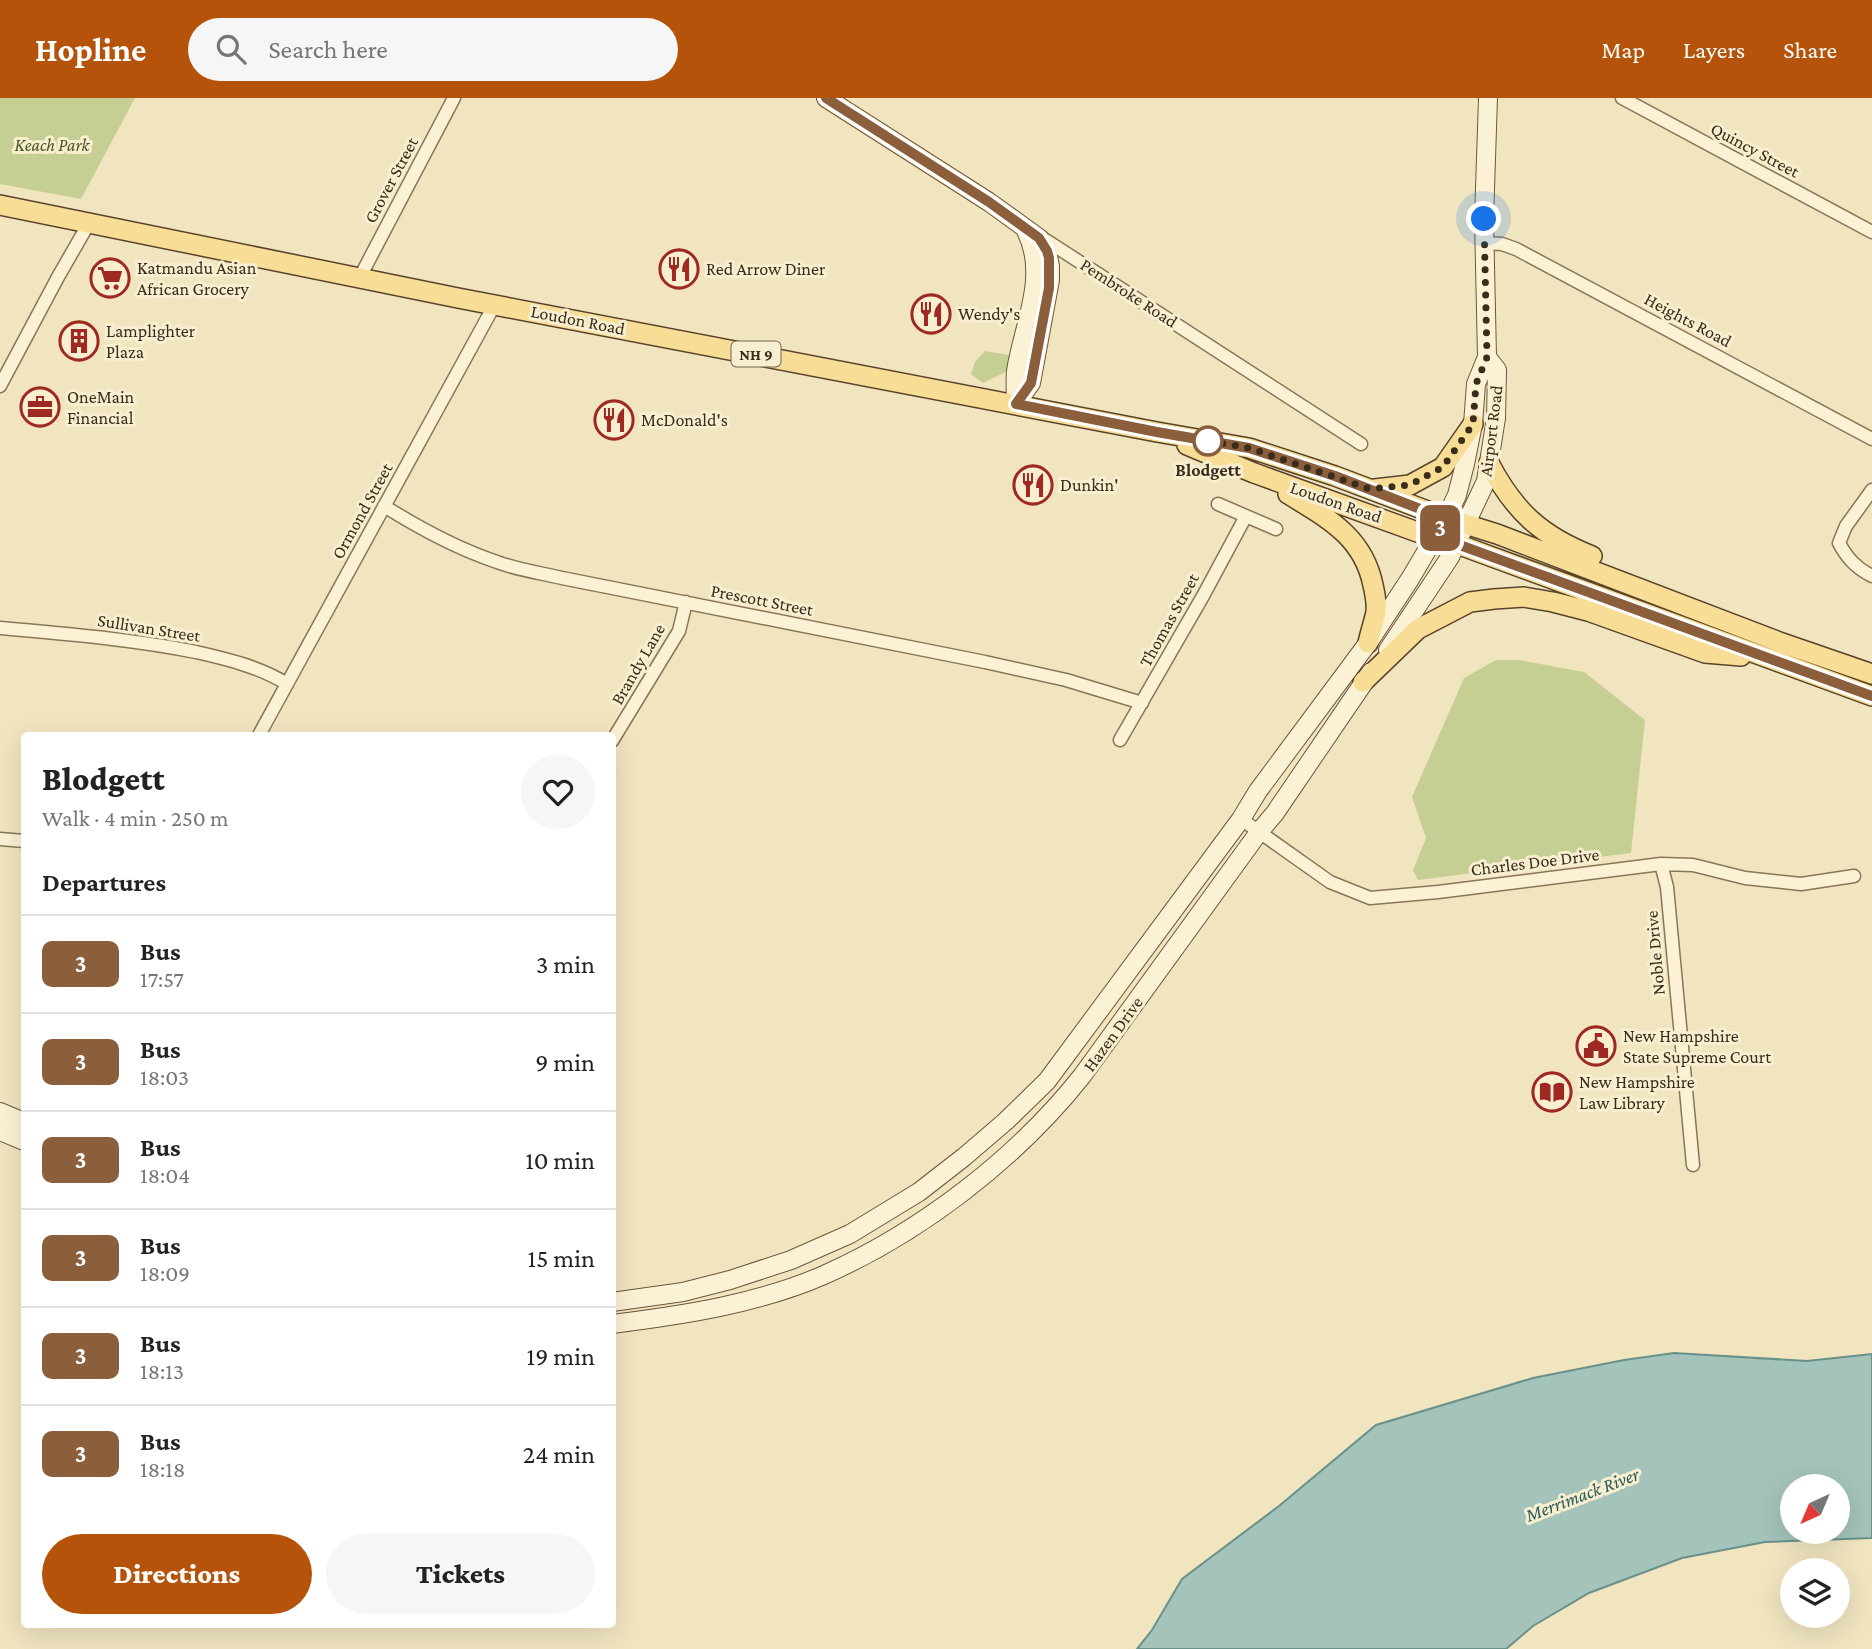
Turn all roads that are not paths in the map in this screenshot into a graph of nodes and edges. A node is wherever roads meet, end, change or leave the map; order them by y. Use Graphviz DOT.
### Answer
graph roads {
  1 [pos="454,98"];
  2 [pos="826,98"];
  3 [pos="1488,98"];
  4 [pos="1622,98"];
  5 [pos="0,205"];
  6 [pos="89,223"];
  7 [pos="1022,225"];
  8 [pos="1872,232"];
  9 [pos="1484,243"];
  10 [pos="360,277"];
  11 [pos="495,304"];
  12 [pos="1487,357"];
  13 [pos="0,386"];
  14 [pos="1016,404"];
  15 [pos="1473,424"];
  16 [pos="1157,432"];
  17 [pos="1872,439"];
  18 [pos="1361,444"];
  19 [pos="1489,463"];
  20 [pos="1254,473"];
  21 [pos="1370,489"];
  22 [pos="1872,490"];
  23 [pos="1218,504"];
  24 [pos="384,506"];
  25 [pos="1246,516"];
  26 [pos="1446,519"];
  27 [pos="1466,524"];
  28 [pos="1276,529"];
  29 [pos="1434,538"];
  30 [pos="1457,544"];
  31 [pos="1872,576"];
  32 [pos="686,602"];
  33 [pos="1727,622"];
  34 [pos="0,628"];
  35 [pos="1368,643"];
  36 [pos="1770,659"];
  37 [pos="1872,674"];
  38 [pos="1363,682"];
  39 [pos="287,684"];
  40 [pos="1872,696"];
  41 [pos="1142,703"];
  42 [pos="260,732"];
  43 [pos="616,734"];
  44 [pos="1120,740"];
  45 [pos="1241,819"];
  46 [pos="1259,832"];
  47 [pos="0,839"];
  48 [pos="21,841"];
  49 [pos="1661,864"];
  50 [pos="1854,876"];
  51 [pos="0,1112"];
  52 [pos="21,1121"];
  53 [pos="0,1131"];
  54 [pos="21,1140"];
  55 [pos="1693,1166"];
  56 [pos="616,1301"];
  57 [pos="616,1324"];
  1 -- 10 [label="street, Grover Street"];
  2 -- 7 [label="street, Pembroke Road"];
  3 -- 9 [label="street, Airport Road"];
  4 -- 8 [label="street, Quincy Street"];
  5 -- 6 [label="main road, Loudon Road / NH 9"];
  6 -- 10 [label="main road, Loudon Road / NH 9"];
  6 -- 13 [label="street"];
  7 -- 14 [label="street"];
  7 -- 18 [label="street, Pembroke Road"];
  9 -- 12 [label="street, Airport Road"];
  9 -- 17 [label="street, Heights Road"];
  10 -- 11 [label="main road, Loudon Road / NH 9"];
  11 -- 14 [label="main road, Loudon Road / NH 9"];
  11 -- 24 [label="street, Ormond Street"];
  12 -- 15 [label="street, Airport Road"];
  12 -- 19 [label="street, Airport Road"];
  14 -- 16 [label="main road, Loudon Road / NH 9"];
  15 -- 21 [label="main road"];
  15 -- 26 [label="street, Airport Road"];
  16 -- 20 [label="main road, Loudon Road / NH 9"];
  16 -- 21 [label="main road, Loudon Road / NH 9"];
  19 -- 27 [label="street, Airport Road"];
  19 -- 33 [label="main road"];
  20 -- 29 [label="main road, Loudon Road / NH 9"];
  20 -- 35 [label="main road"];
  21 -- 26 [label="main road, Loudon Road / NH 9"];
  22 -- 31 [label="street"];
  23 -- 25 [label="street"];
  24 -- 32 [label="street, Prescott Street"];
  24 -- 39 [label="street, Ormond Street"];
  25 -- 28 [label="street"];
  25 -- 41 [label="street, Thomas Street"];
  26 -- 27 [label="main road, Loudon Road / NH 9"];
  26 -- 29 [label="street, Airport Road"];
  27 -- 30 [label="street, Airport Road"];
  27 -- 33 [label="main road, Loudon Road / NH 9"];
  29 -- 30 [label="main road, Loudon Road / NH 9"];
  29 -- 35 [label="street, Hazen Drive"];
  30 -- 36 [label="main road, Loudon Road / NH 9"];
  30 -- 38 [label="street, Hazen Drive"];
  32 -- 41 [label="street, Prescott Street"];
  32 -- 43 [label="street, Brandy Lane"];
  33 -- 37 [label="main road, Loudon Road / NH 9"];
  34 -- 39 [label="street, Sullivan Street"];
  35 -- 45 [label="street, Hazen Drive"];
  36 -- 38 [label="main road"];
  36 -- 40 [label="main road, Loudon Road / NH 9"];
  38 -- 46 [label="street, Hazen Drive"];
  39 -- 42 [label="street, Ormond Street"];
  41 -- 44 [label="street, Thomas Street"];
  45 -- 46 [label="street, Charles Doe Drive"];
  45 -- 56 [label="street, Hazen Drive"];
  46 -- 49 [label="street, Charles Doe Drive"];
  46 -- 57 [label="street, Hazen Drive"];
  47 -- 48 [label="street"];
  49 -- 50 [label="street, Charles Doe Drive"];
  49 -- 55 [label="street, Noble Drive"];
  51 -- 52 [label="street"];
  53 -- 54 [label="street"];
}
